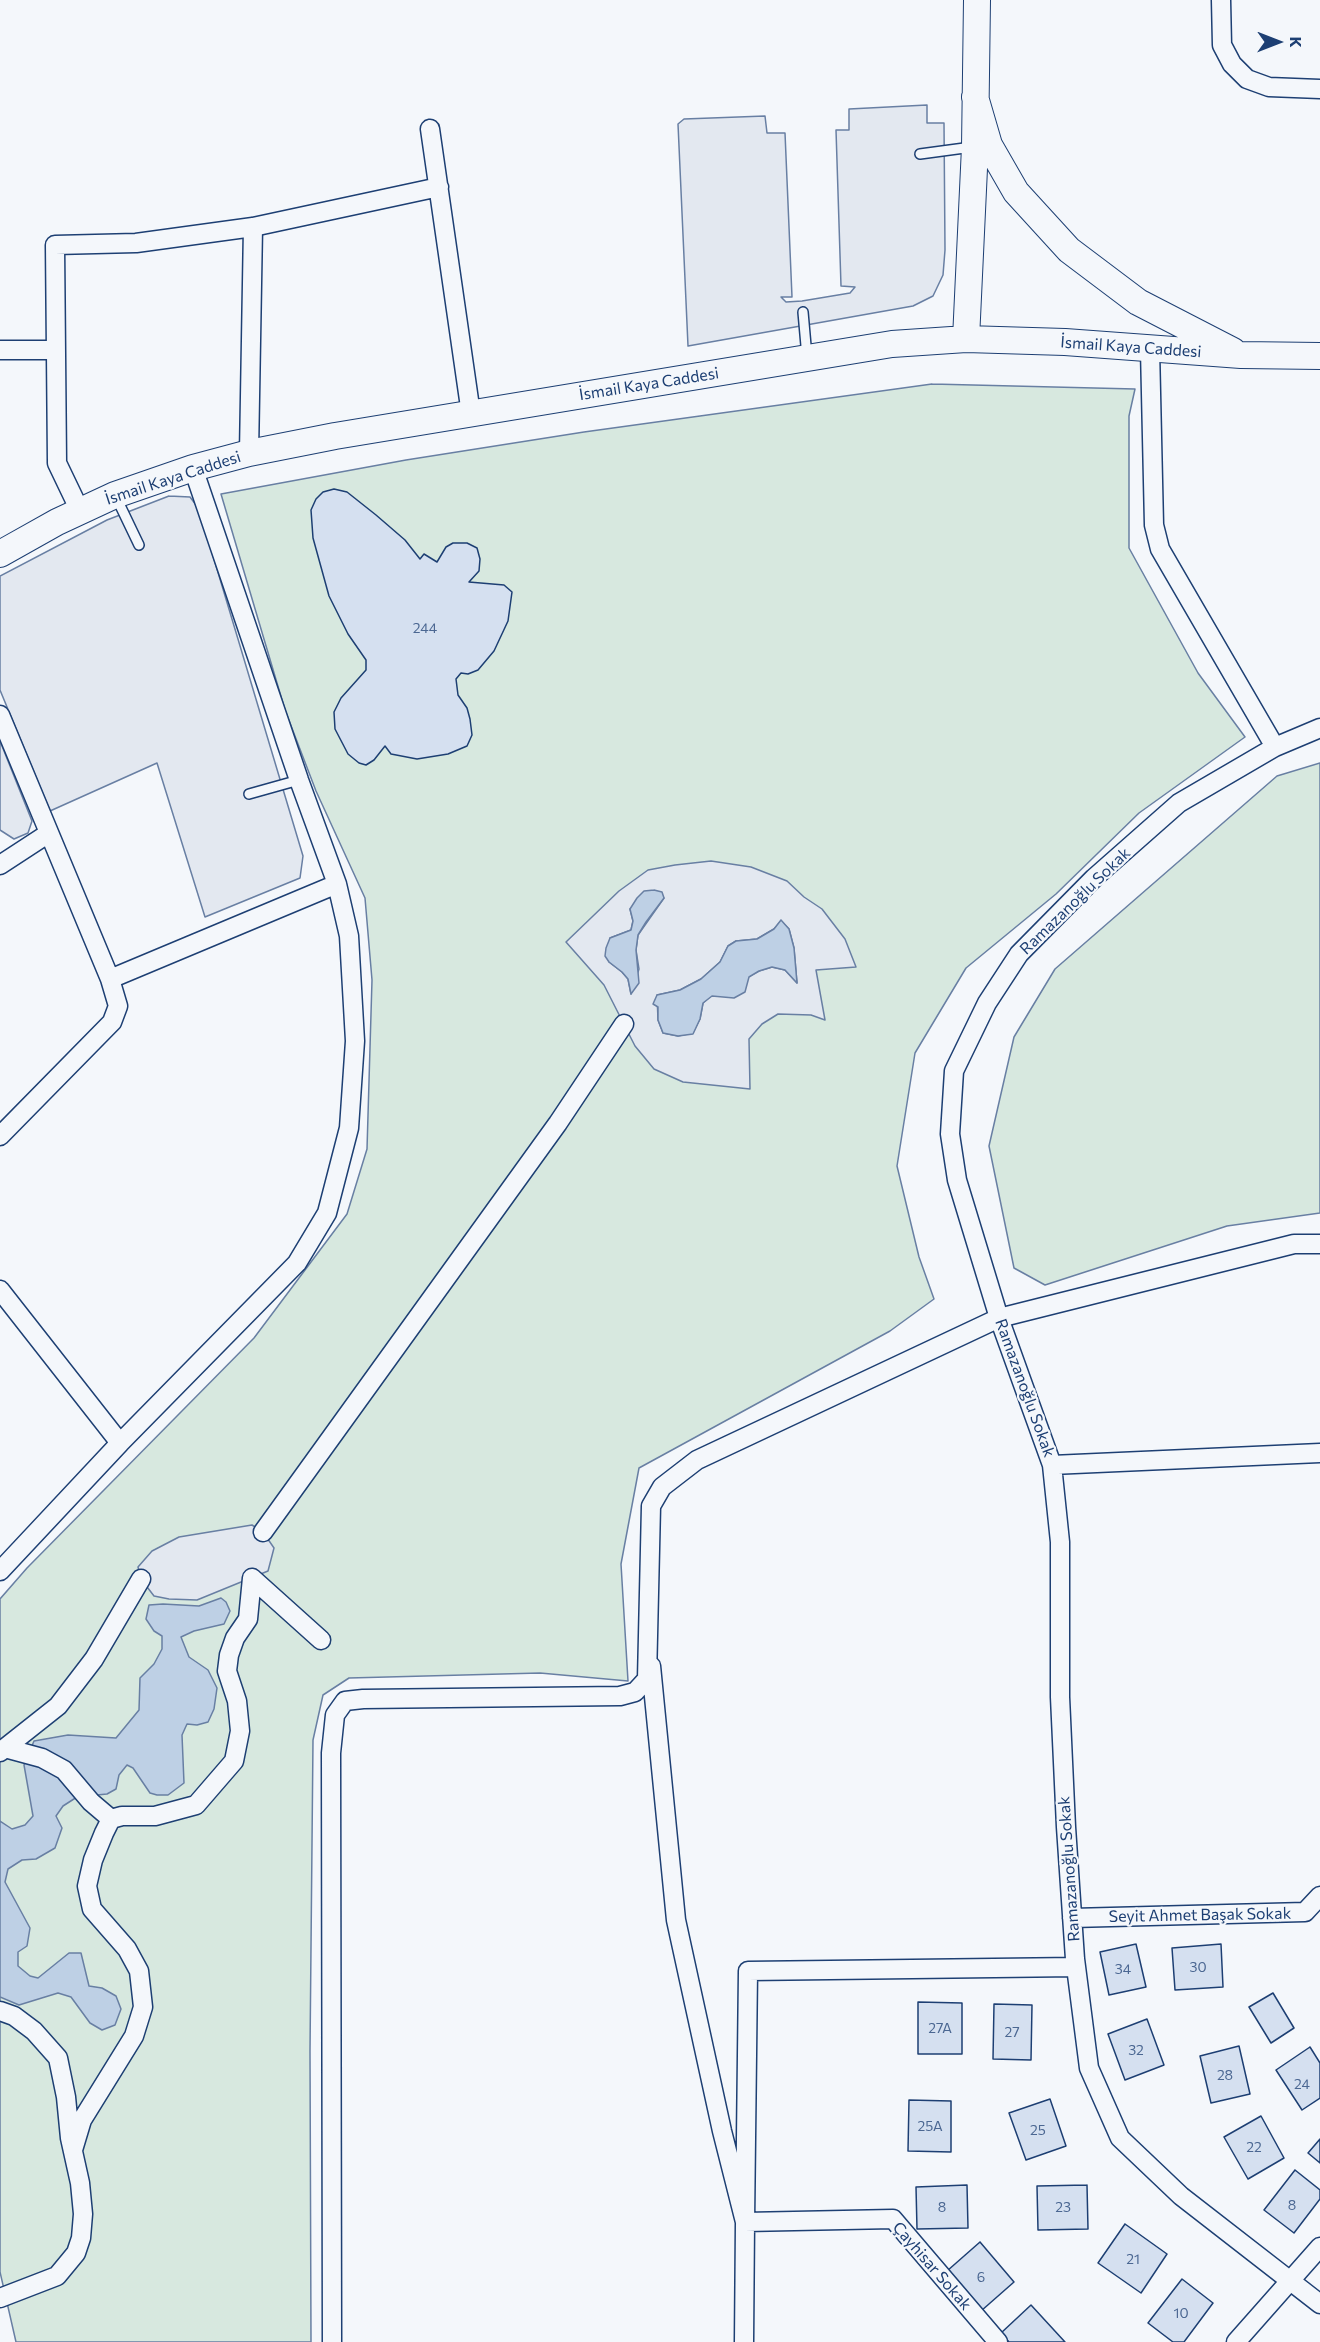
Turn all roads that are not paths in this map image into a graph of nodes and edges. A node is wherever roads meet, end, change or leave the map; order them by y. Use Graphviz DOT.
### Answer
graph roads {
  1 [pos="977,0"];
  2 [pos="1221,0"];
  3 [pos="1320,89"];
  4 [pos="975,97"];
  5 [pos="430,129"];
  6 [pos="975,147"];
  7 [pos="920,154"];
  8 [pos="439,187"];
  9 [pos="253,227"];
  10 [pos="803,312"];
  11 [pos="966,339"];
  12 [pos="1150,349"];
  13 [pos="0,350"];
  14 [pos="56,350"];
  15 [pos="1241,355"];
  16 [pos="1320,356"];
  17 [pos="807,358"];
  18 [pos="471,414"];
  19 [pos="249,453"];
  20 [pos="193,468"];
  21 [pos="115,495"];
  22 [pos="80,511"];
  23 [pos="139,545"];
  24 [pos="0,554"];
  25 [pos="0,715"];
  26 [pos="1320,728"];
  27 [pos="1275,747"];
  28 [pos="298,780"];
  29 [pos="249,794"];
  30 [pos="49,833"];
  31 [pos="0,865"];
  32 [pos="337,884"];
  33 [pos="110,979"];
  34 [pos="624,1024"];
  35 [pos="0,1136"];
  36 [pos="1320,1244"];
  37 [pos="0,1290"];
  38 [pos="999,1318"];
  39 [pos="120,1443"];
  40 [pos="1320,1453"];
  41 [pos="1052,1465"];
  42 [pos="263,1532"];
  43 [pos="0,1571"];
  44 [pos="141,1579"];
  45 [pos="321,1640"];
  46 [pos="648,1643"];
  47 [pos="2,1750"];
  48 [pos="111,1819"];
  49 [pos="1320,1896"];
  50 [pos="1072,1918"];
  51 [pos="1076,1967"];
  52 [pos="0,2011"];
  53 [pos="72,2151"];
  54 [pos="745,2222"];
  55 [pos="1320,2247"];
  56 [pos="1291,2282"];
  57 [pos="0,2298"];
  58 [pos="1320,2304"];
  59 [pos="332,2342"];
  60 [pos="744,2342"];
  61 [pos="998,2342"];
  62 [pos="1236,2342"];
  1 -- 4 [label="street"];
  2 -- 3 [label="street"];
  4 -- 6 [label="street"];
  4 -- 15 [label="street"];
  5 -- 8 [label="street"];
  6 -- 7 [label="lane"];
  6 -- 11 [label="street"];
  8 -- 9 [label="street"];
  8 -- 18 [label="street"];
  9 -- 14 [label="street"];
  9 -- 19 [label="street"];
  10 -- 17 [label="lane"];
  11 -- 12 [label="street, İsmail Kaya Caddesi"];
  11 -- 17 [label="street, İsmail Kaya Caddesi"];
  12 -- 15 [label="street, İsmail Kaya Caddesi"];
  12 -- 27 [label="street"];
  13 -- 14 [label="street"];
  14 -- 22 [label="street"];
  15 -- 16 [label="street, İsmail Kaya Caddesi"];
  17 -- 18 [label="street, İsmail Kaya Caddesi"];
  18 -- 19 [label="street, İsmail Kaya Caddesi"];
  19 -- 20 [label="street, İsmail Kaya Caddesi"];
  20 -- 21 [label="street, İsmail Kaya Caddesi"];
  20 -- 28 [label="street"];
  21 -- 22 [label="street, İsmail Kaya Caddesi"];
  21 -- 23 [label="lane"];
  22 -- 24 [label="street, İsmail Kaya Caddesi"];
  25 -- 30 [label="street"];
  26 -- 27 [label="street, Ramazanoğlu Sokak"];
  27 -- 38 [label="street, Ramazanoğlu Sokak"];
  28 -- 29 [label="lane"];
  28 -- 32 [label="street"];
  30 -- 31 [label="street"];
  30 -- 33 [label="street"];
  32 -- 33 [label="street"];
  32 -- 39 [label="street"];
  33 -- 35 [label="street"];
  34 -- 42 [label="street"];
  36 -- 38 [label="street"];
  37 -- 39 [label="street"];
  38 -- 41 [label="street, Ramazanoğlu Sokak"];
  38 -- 46 [label="street"];
  39 -- 43 [label="street"];
  40 -- 41 [label="street"];
  41 -- 50 [label="street, Ramazanoğlu Sokak"];
  44 -- 47 [label="street"];
  45 -- 48 [label="street"];
  46 -- 54 [label="street"];
  46 -- 59 [label="street"];
  47 -- 48 [label="street"];
  48 -- 53 [label="street"];
  49 -- 50 [label="street, Seyit Ahmet Başak Sokak"];
  50 -- 51 [label="street, Ramazanoğlu Sokak"];
  51 -- 54 [label="street"];
  51 -- 56 [label="street, Ramazanoğlu Sokak"];
  52 -- 53 [label="street"];
  53 -- 57 [label="street"];
  54 -- 60 [label="street"];
  54 -- 61 [label="street, Çayhisar Sokak"];
  55 -- 56 [label="street"];
  56 -- 58 [label="street, Ramazanoğlu Sokak"];
  56 -- 62 [label="street"];
}
